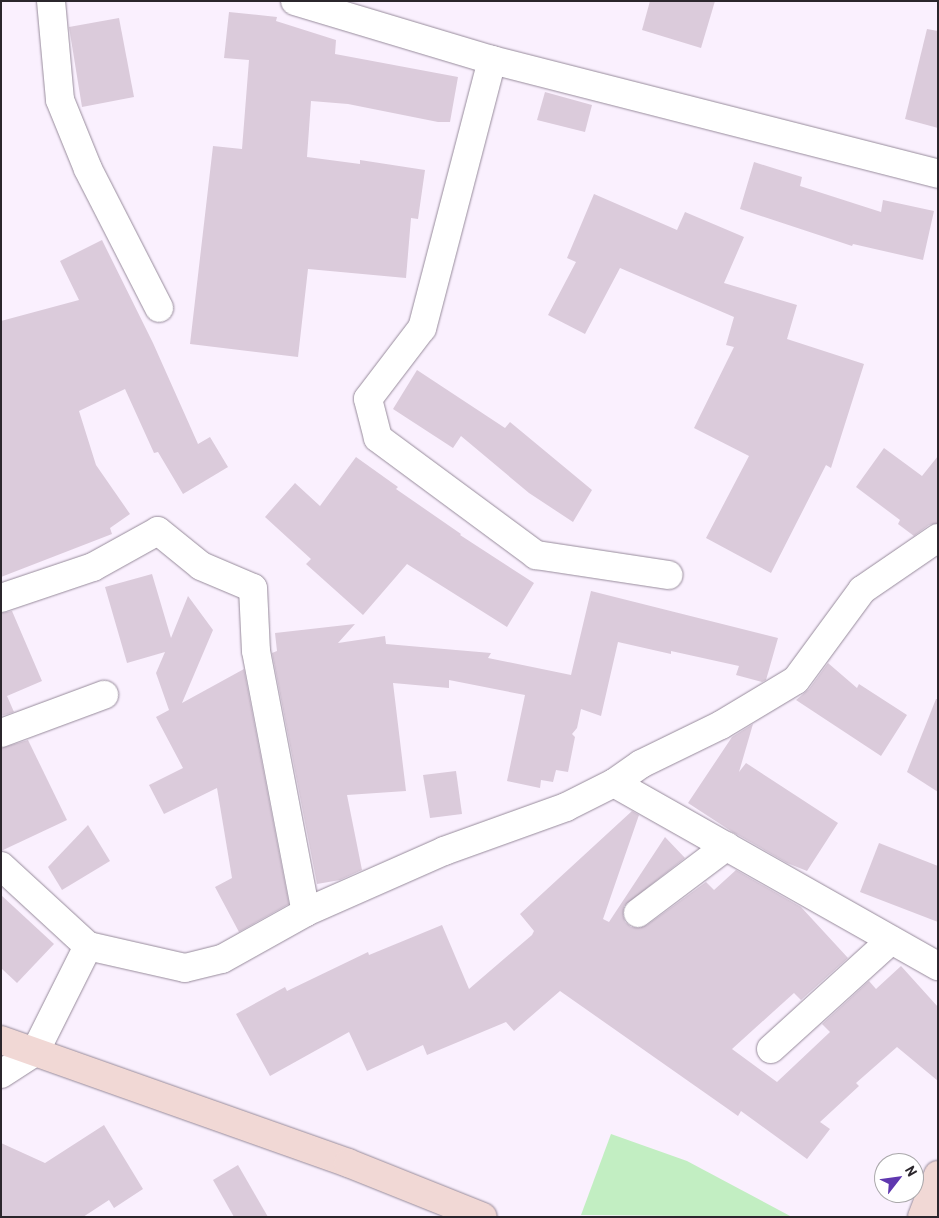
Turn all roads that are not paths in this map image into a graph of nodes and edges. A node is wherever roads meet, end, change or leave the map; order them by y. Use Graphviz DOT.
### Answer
graph roads {
  1 [pos="51,1"];
  2 [pos="295,1"];
  3 [pos="492,60"];
  4 [pos="938,174"];
  5 [pos="159,308"];
  6 [pos="938,538"];
  7 [pos="668,575"];
  8 [pos="1,598"];
  9 [pos="104,695"];
  10 [pos="1,733"];
  11 [pos="614,783"];
  12 [pos="727,846"];
  13 [pos="1,866"];
  14 [pos="306,912"];
  15 [pos="638,913"];
  16 [pos="891,940"];
  17 [pos="88,946"];
  18 [pos="938,966"];
  19 [pos="1,1040"];
  20 [pos="771,1048"];
  21 [pos="35,1052"];
  22 [pos="1,1074"];
  23 [pos="938,1175"];
  24 [pos="483,1217"];
  25 [pos="922,1217"];
  1 -- 5 [label="street"];
  2 -- 3 [label="street"];
  3 -- 4 [label="street"];
  3 -- 7 [label="street"];
  6 -- 11 [label="street"];
  8 -- 14 [label="street"];
  9 -- 10 [label="street"];
  11 -- 12 [label="street"];
  11 -- 14 [label="street"];
  12 -- 15 [label="street"];
  12 -- 16 [label="street"];
  13 -- 17 [label="street"];
  14 -- 17 [label="street"];
  16 -- 18 [label="street"];
  16 -- 20 [label="street"];
  17 -- 21 [label="street"];
  19 -- 21 [label="street"];
  21 -- 22 [label="street"];
  21 -- 24 [label="street"];
  23 -- 25 [label="street"];
}
